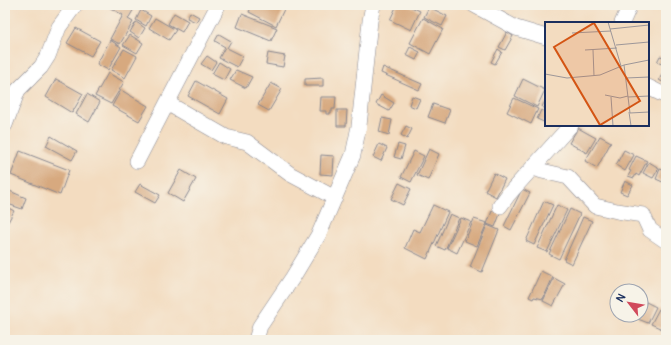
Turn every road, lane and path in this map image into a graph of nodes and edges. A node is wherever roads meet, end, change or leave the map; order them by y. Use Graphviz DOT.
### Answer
graph roads {
  1 [pos="75,5"];
  2 [pos="218,5"];
  3 [pos="373,5"];
  4 [pos="474,5"];
  5 [pos="630,5"];
  6 [pos="622,22"];
  7 [pos="545,37"];
  8 [pos="649,88"];
  9 [pos="666,96"];
  10 [pos="168,104"];
  11 [pos="5,125"];
  12 [pos="570,126"];
  13 [pos="137,161"];
  14 [pos="534,168"];
  15 [pos="335,198"];
  16 [pos="500,206"];
  17 [pos="666,241"];
  18 [pos="256,340"];
  1 -- 11 [label="street"];
  2 -- 10 [label="street"];
  3 -- 15 [label="street"];
  4 -- 7 [label="street"];
  5 -- 6 [label="street"];
  8 -- 9 [label="street"];
  10 -- 13 [label="street"];
  10 -- 15 [label="street"];
  12 -- 14 [label="street"];
  14 -- 16 [label="street"];
  14 -- 17 [label="street"];
  15 -- 18 [label="street"];
}
